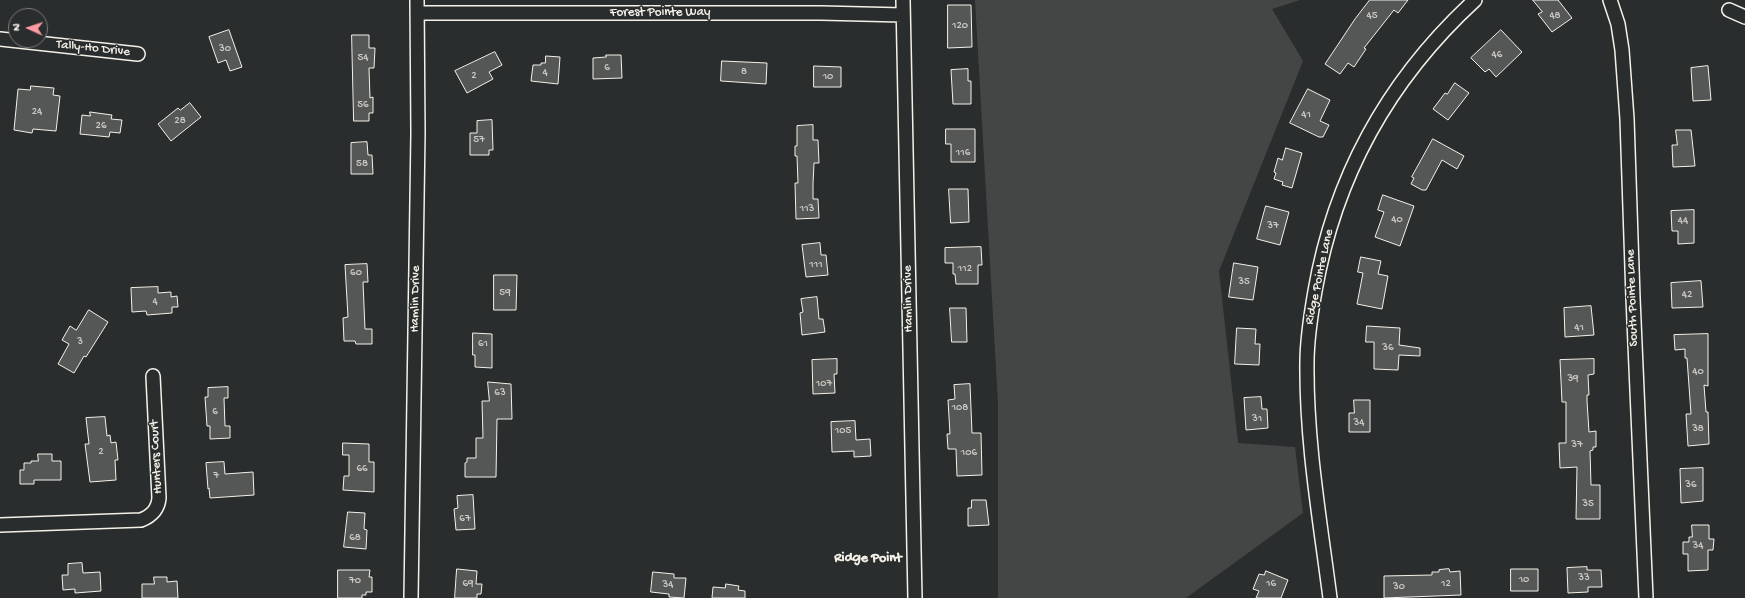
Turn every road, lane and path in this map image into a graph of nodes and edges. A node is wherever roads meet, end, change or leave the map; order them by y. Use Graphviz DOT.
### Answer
graph roads {
  1 [pos="903,0"];
  2 [pos="1475,0"];
  3 [pos="1610,0"];
  4 [pos="417,6"];
  5 [pos="1729,10"];
  6 [pos="903,15"];
  7 [pos="1745,17"];
  8 [pos="0,39"];
  9 [pos="138,54"];
  10 [pos="153,376"];
  11 [pos="0,525"];
  12 [pos="411,598"];
  13 [pos="915,598"];
  14 [pos="1330,598"];
  15 [pos="1646,598"];
  1 -- 6 [label="street, Hamlin Drive"];
  2 -- 14 [label="street, Ridge Pointe Lane"];
  3 -- 15 [label="street, South Pointe Lane"];
  4 -- 6 [label="street, Forest Pointe Way"];
  4 -- 12 [label="street, Hamlin Drive"];
  5 -- 7 [label="street"];
  6 -- 13 [label="street, Hamlin Drive"];
  8 -- 9 [label="street, Tally-Ho Drive"];
  10 -- 11 [label="street, Hunters Court"];
}
